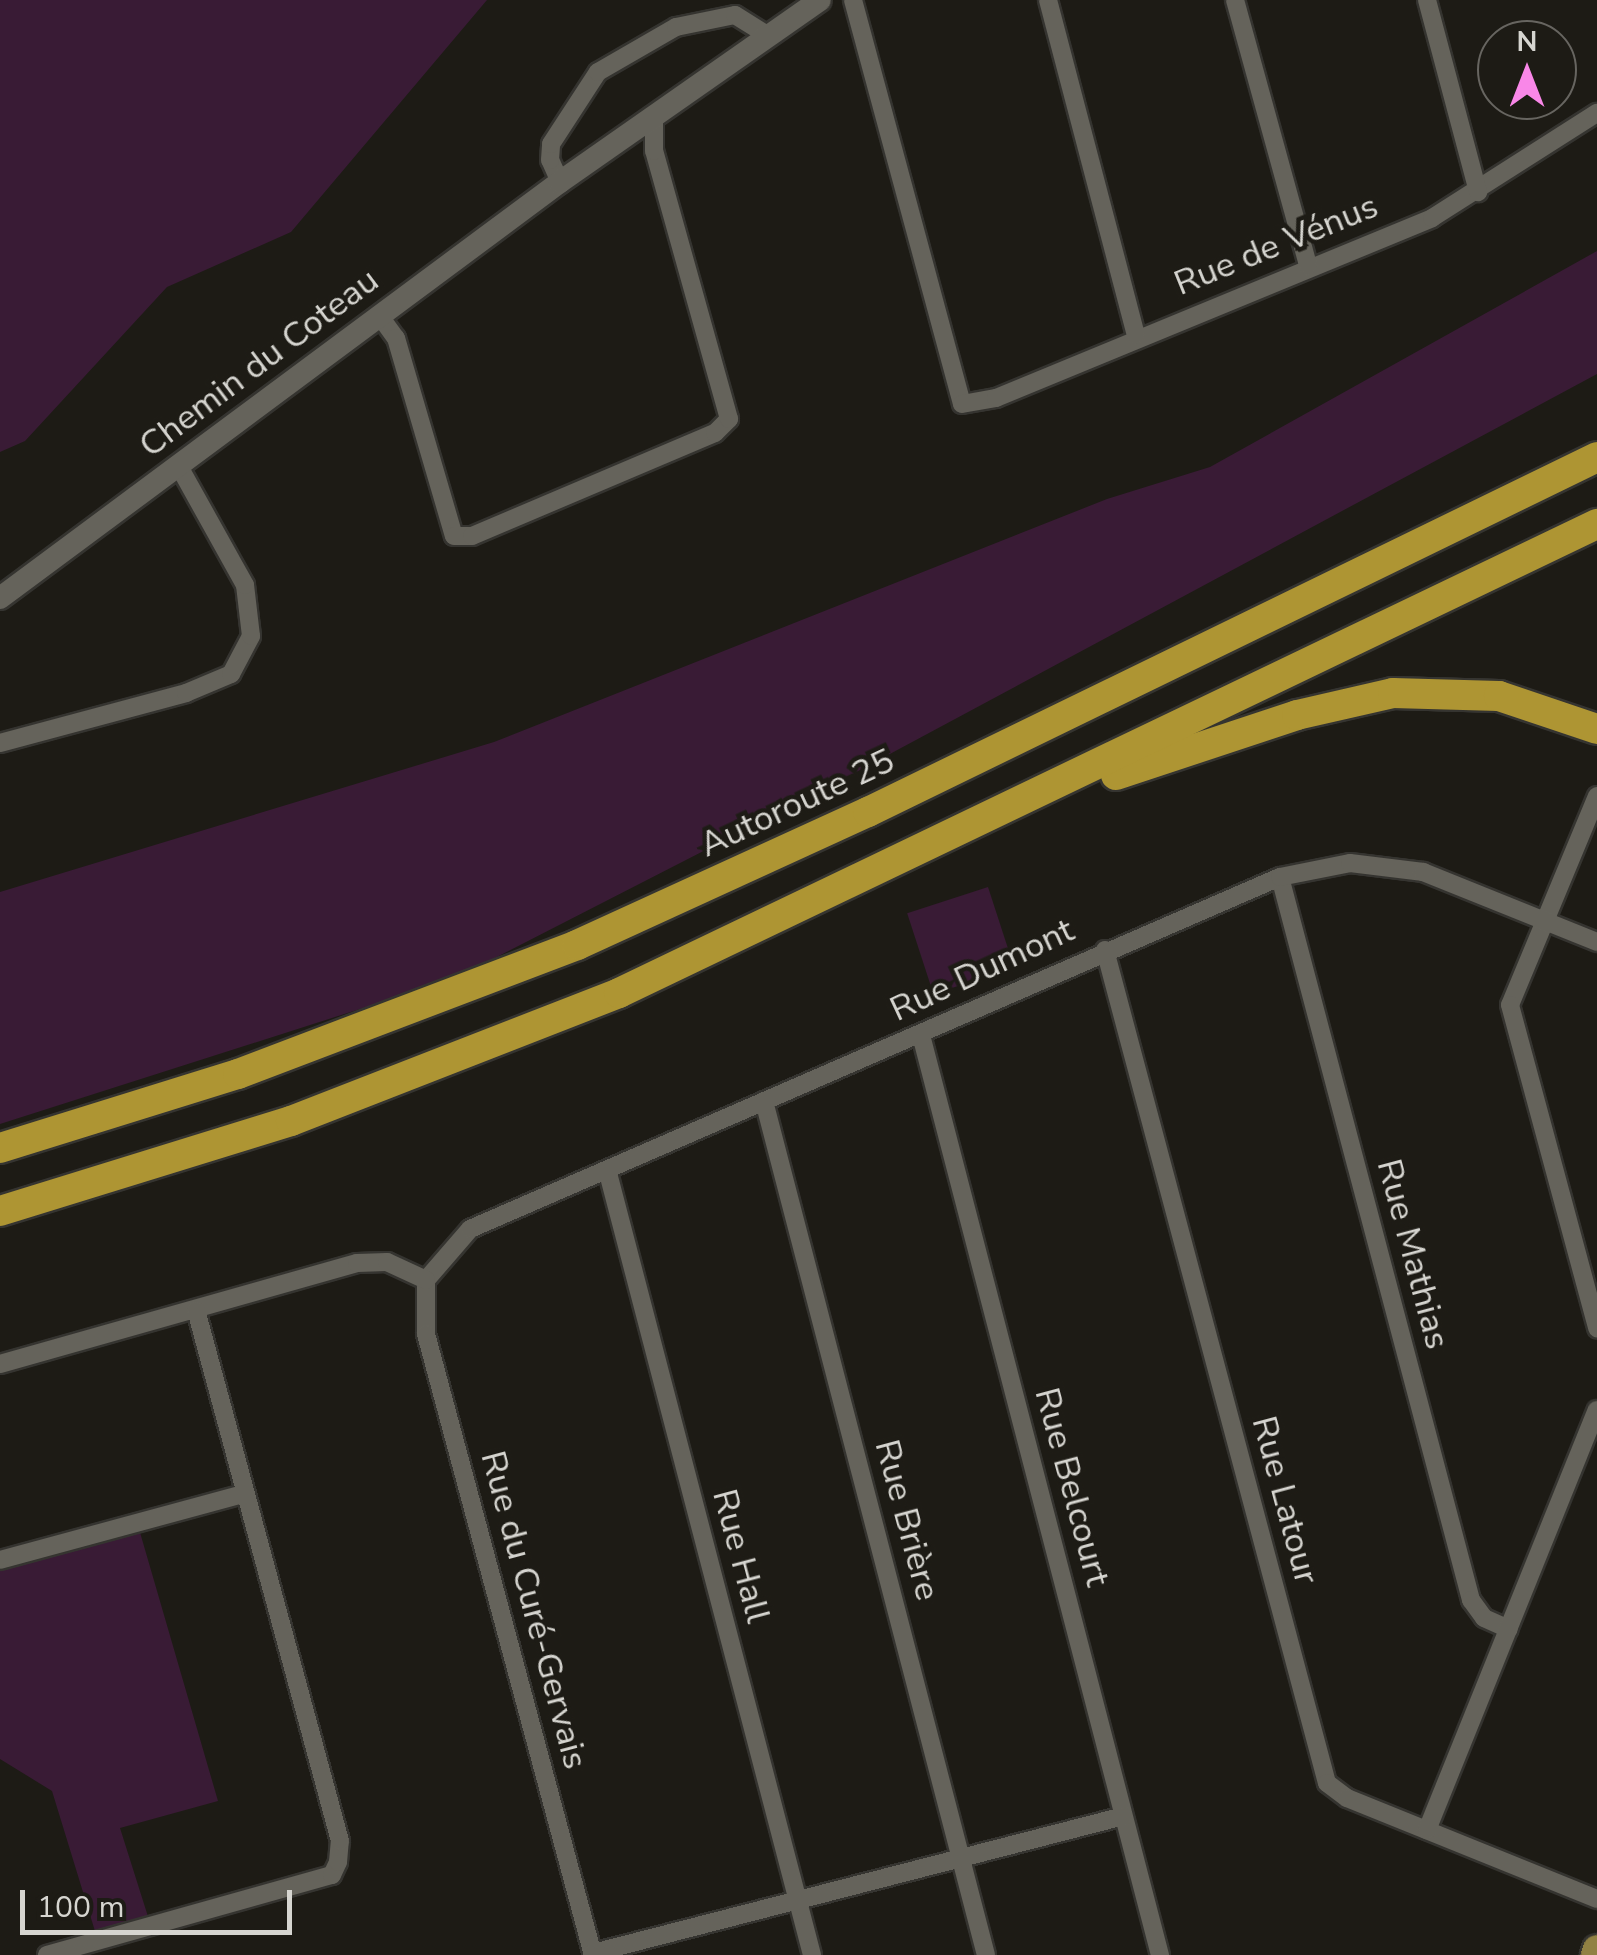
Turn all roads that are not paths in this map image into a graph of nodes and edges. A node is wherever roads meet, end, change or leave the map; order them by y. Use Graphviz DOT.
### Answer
graph roads {
  1 [pos="820,0"];
  2 [pos="853,0"];
  3 [pos="1048,0"];
  4 [pos="1235,0"];
  5 [pos="1426,0"];
  6 [pos="767,36"];
  7 [pos="1597,113"];
  8 [pos="654,116"];
  9 [pos="560,182"];
  10 [pos="1478,192"];
  11 [pos="1308,265"];
  12 [pos="379,314"];
  13 [pos="1136,335"];
  14 [pos="1597,457"];
  15 [pos="181,470"];
  16 [pos="1597,524"];
  17 [pos="0,598"];
  18 [pos="1597,728"];
  19 [pos="0,744"];
  20 [pos="1597,796"];
  21 [pos="995,815"];
  22 [pos="1280,877"];
  23 [pos="1543,920"];
  24 [pos="1597,942"];
  25 [pos="1105,950"];
  26 [pos="921,1035"];
  27 [pos="764,1101"];
  28 [pos="0,1148"];
  29 [pos="608,1173"];
  30 [pos="0,1211"];
  31 [pos="426,1280"];
  32 [pos="196,1310"];
  33 [pos="1597,1328"];
  34 [pos="0,1364"];
  35 [pos="1597,1410"];
  36 [pos="243,1494"];
  37 [pos="0,1560"];
  38 [pos="1509,1628"];
  39 [pos="1124,1816"];
  40 [pos="1427,1830"];
  41 [pos="962,1860"];
  42 [pos="1597,1899"];
  43 [pos="798,1904"];
  44 [pos="593,1954"];
  45 [pos="47,1955"];
  46 [pos="812,1955"];
  47 [pos="986,1955"];
  48 [pos="1160,1955"];
  1 -- 6 [label="street, Chemin du Coteau"];
  2 -- 13 [label="street, Rue de Vénus"];
  3 -- 13 [label="street"];
  4 -- 11 [label="street"];
  5 -- 10 [label="street"];
  6 -- 8 [label="street, Chemin du Coteau"];
  6 -- 9 [label="street"];
  7 -- 10 [label="street, Rue de Vénus"];
  8 -- 9 [label="street, Chemin du Coteau"];
  8 -- 12 [label="street"];
  9 -- 12 [label="street, Chemin du Coteau"];
  10 -- 11 [label="street, Rue de Vénus"];
  11 -- 13 [label="street, Rue de Vénus"];
  12 -- 15 [label="street, Chemin du Coteau"];
  14 -- 28 [label="highway, Autoroute 25"];
  15 -- 17 [label="street, Chemin du Coteau"];
  15 -- 19 [label="street"];
  16 -- 21 [label="highway"];
  18 -- 21 [label="highway"];
  20 -- 23 [label="street"];
  21 -- 30 [label="highway"];
  22 -- 23 [label="street, Rue Dumont"];
  22 -- 25 [label="street, Rue Dumont"];
  22 -- 38 [label="street, Rue Mathias"];
  23 -- 24 [label="street, Rue Dumont"];
  23 -- 33 [label="street"];
  25 -- 26 [label="street, Rue Dumont"];
  25 -- 40 [label="street, Rue Latour"];
  26 -- 27 [label="street, Rue Dumont"];
  26 -- 39 [label="street, Rue Belcourt"];
  27 -- 29 [label="street, Rue Dumont"];
  27 -- 41 [label="street, Rue Brière"];
  29 -- 31 [label="street, Rue Dumont"];
  29 -- 43 [label="street, Rue Hall"];
  31 -- 32 [label="street"];
  31 -- 44 [label="street, Rue du Curé-Gervais"];
  32 -- 34 [label="street"];
  32 -- 36 [label="street"];
  35 -- 38 [label="street"];
  36 -- 37 [label="street"];
  36 -- 45 [label="street"];
  38 -- 40 [label="street"];
  39 -- 41 [label="street"];
  39 -- 48 [label="street, Rue Belcourt"];
  40 -- 42 [label="street, Rue Latour"];
  41 -- 43 [label="street"];
  41 -- 47 [label="street, Rue Brière"];
  43 -- 44 [label="street"];
  43 -- 46 [label="street, Rue Hall"];
}
